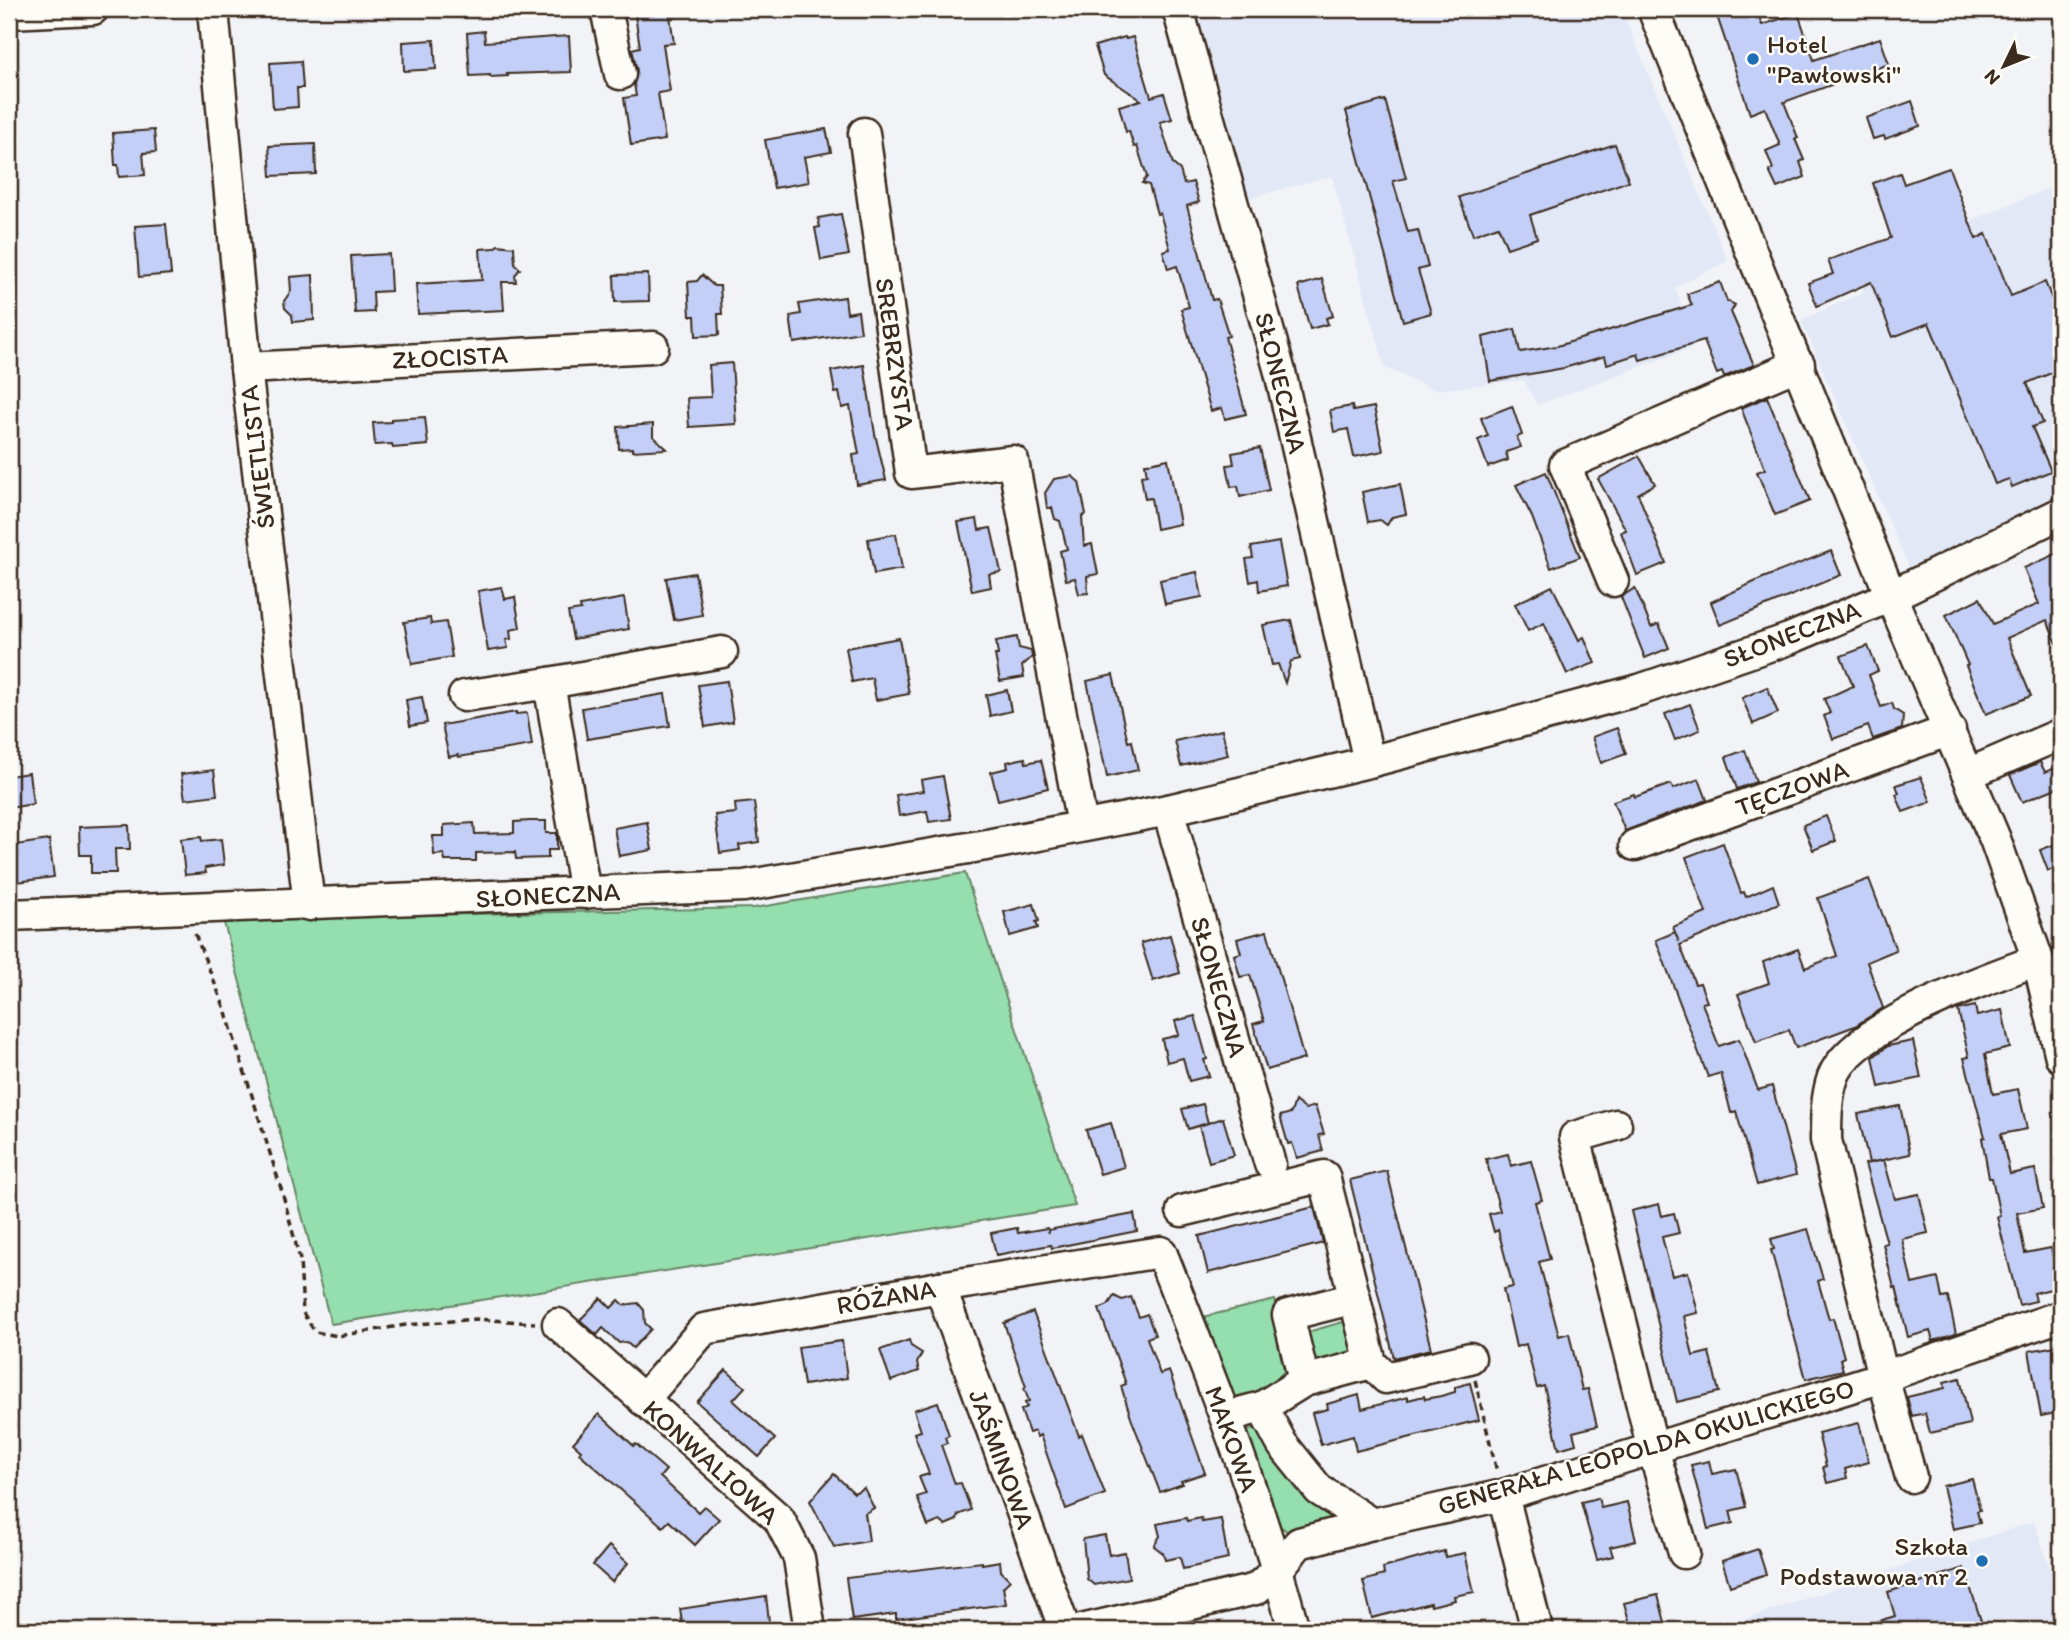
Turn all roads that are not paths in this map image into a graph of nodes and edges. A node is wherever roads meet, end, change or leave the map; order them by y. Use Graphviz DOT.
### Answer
graph roads {
  1 [pos="93,9"];
  2 [pos="214,9"];
  3 [pos="606,9"];
  4 [pos="1178,9"];
  5 [pos="1653,9"];
  6 [pos="9,13"];
  7 [pos="620,74"];
  8 [pos="864,133"];
  9 [pos="653,347"];
  10 [pos="1799,365"];
  11 [pos="246,368"];
  12 [pos="2061,513"];
  13 [pos="1613,581"];
  14 [pos="1891,596"];
  15 [pos="722,652"];
  16 [pos="549,683"];
  17 [pos="464,696"];
  18 [pos="1950,730"];
  19 [pos="2061,734"];
  20 [pos="1368,762"];
  21 [pos="1968,774"];
  22 [pos="1168,810"];
  23 [pos="1082,825"];
  24 [pos="1635,845"];
  25 [pos="585,893"];
  26 [pos="309,905"];
  27 [pos="9,915"];
  28 [pos="2038,960"];
  29 [pos="2061,1057"];
  30 [pos="1616,1125"];
  31 [pos="1270,1164"];
  32 [pos="1182,1211"];
  33 [pos="1161,1252"];
  34 [pos="940,1287"];
  35 [pos="1355,1298"];
  36 [pos="2061,1317"];
  37 [pos="558,1324"];
  38 [pos="1469,1358"];
  39 [pos="1371,1363"];
  40 [pos="1883,1377"];
  41 [pos="1304,1381"];
  42 [pos="643,1400"];
  43 [pos="1262,1407"];
  44 [pos="1225,1416"];
  45 [pos="1653,1449"];
  46 [pos="1911,1477"];
  47 [pos="1503,1495"];
  48 [pos="1372,1524"];
  49 [pos="1684,1553"];
  50 [pos="1278,1569"];
  51 [pos="810,1630"];
  52 [pos="1065,1630"];
  53 [pos="1081,1630"];
  54 [pos="1294,1630"];
  55 [pos="1537,1630"];
  1 -- 6 [label="street"];
  2 -- 11 [label="street, ŚWIETLISTA"];
  3 -- 7 [label="street"];
  4 -- 20 [label="street, SŁONECZNA"];
  5 -- 10 [label="street"];
  8 -- 23 [label="street, SREBRZYSTA"];
  9 -- 11 [label="street, ZŁOCISTA"];
  10 -- 13 [label="street"];
  10 -- 14 [label="street"];
  11 -- 26 [label="street, ŚWIETLISTA"];
  12 -- 14 [label="street, SŁONECZNA"];
  14 -- 18 [label="street"];
  14 -- 20 [label="street, SŁONECZNA"];
  15 -- 16 [label="street"];
  16 -- 17 [label="street"];
  16 -- 25 [label="street"];
  18 -- 21 [label="street"];
  18 -- 24 [label="street, TĘCZOWA"];
  19 -- 21 [label="street"];
  20 -- 22 [label="street, SŁONECZNA"];
  21 -- 28 [label="street"];
  22 -- 23 [label="street, SŁONECZNA"];
  22 -- 31 [label="street, SŁONECZNA"];
  23 -- 25 [label="street, SŁONECZNA"];
  25 -- 26 [label="street, SŁONECZNA"];
  26 -- 27 [label="street, SŁONECZNA"];
  28 -- 29 [label="street"];
  28 -- 40 [label="street"];
  30 -- 45 [label="street"];
  32 -- 35 [label="street"];
  33 -- 34 [label="street, RÓŻANA"];
  33 -- 44 [label="street, MAKOWA"];
  34 -- 42 [label="street, RÓŻANA"];
  34 -- 52 [label="street, JAŚMINOWA"];
  35 -- 39 [label="street"];
  35 -- 41 [label="street"];
  36 -- 40 [label="street, GENERAŁA LEOPOLDA OKULICKIEGO"];
  37 -- 42 [label="street, KONWALIOWA"];
  38 -- 39 [label="street"];
  39 -- 41 [label="street"];
  40 -- 45 [label="street, GENERAŁA LEOPOLDA OKULICKIEGO"];
  40 -- 46 [label="street"];
  41 -- 43 [label="street"];
  42 -- 51 [label="street, KONWALIOWA"];
  43 -- 44 [label="street"];
  43 -- 48 [label="street"];
  44 -- 50 [label="street, MAKOWA"];
  45 -- 47 [label="street, GENERAŁA LEOPOLDA OKULICKIEGO"];
  45 -- 49 [label="street"];
  47 -- 48 [label="street, GENERAŁA LEOPOLDA OKULICKIEGO"];
  47 -- 55 [label="street"];
  48 -- 50 [label="street, GENERAŁA LEOPOLDA OKULICKIEGO"];
  50 -- 53 [label="street, GENERAŁA LEOPOLDA OKULICKIEGO"];
  50 -- 54 [label="street, MAKOWA"];
}
